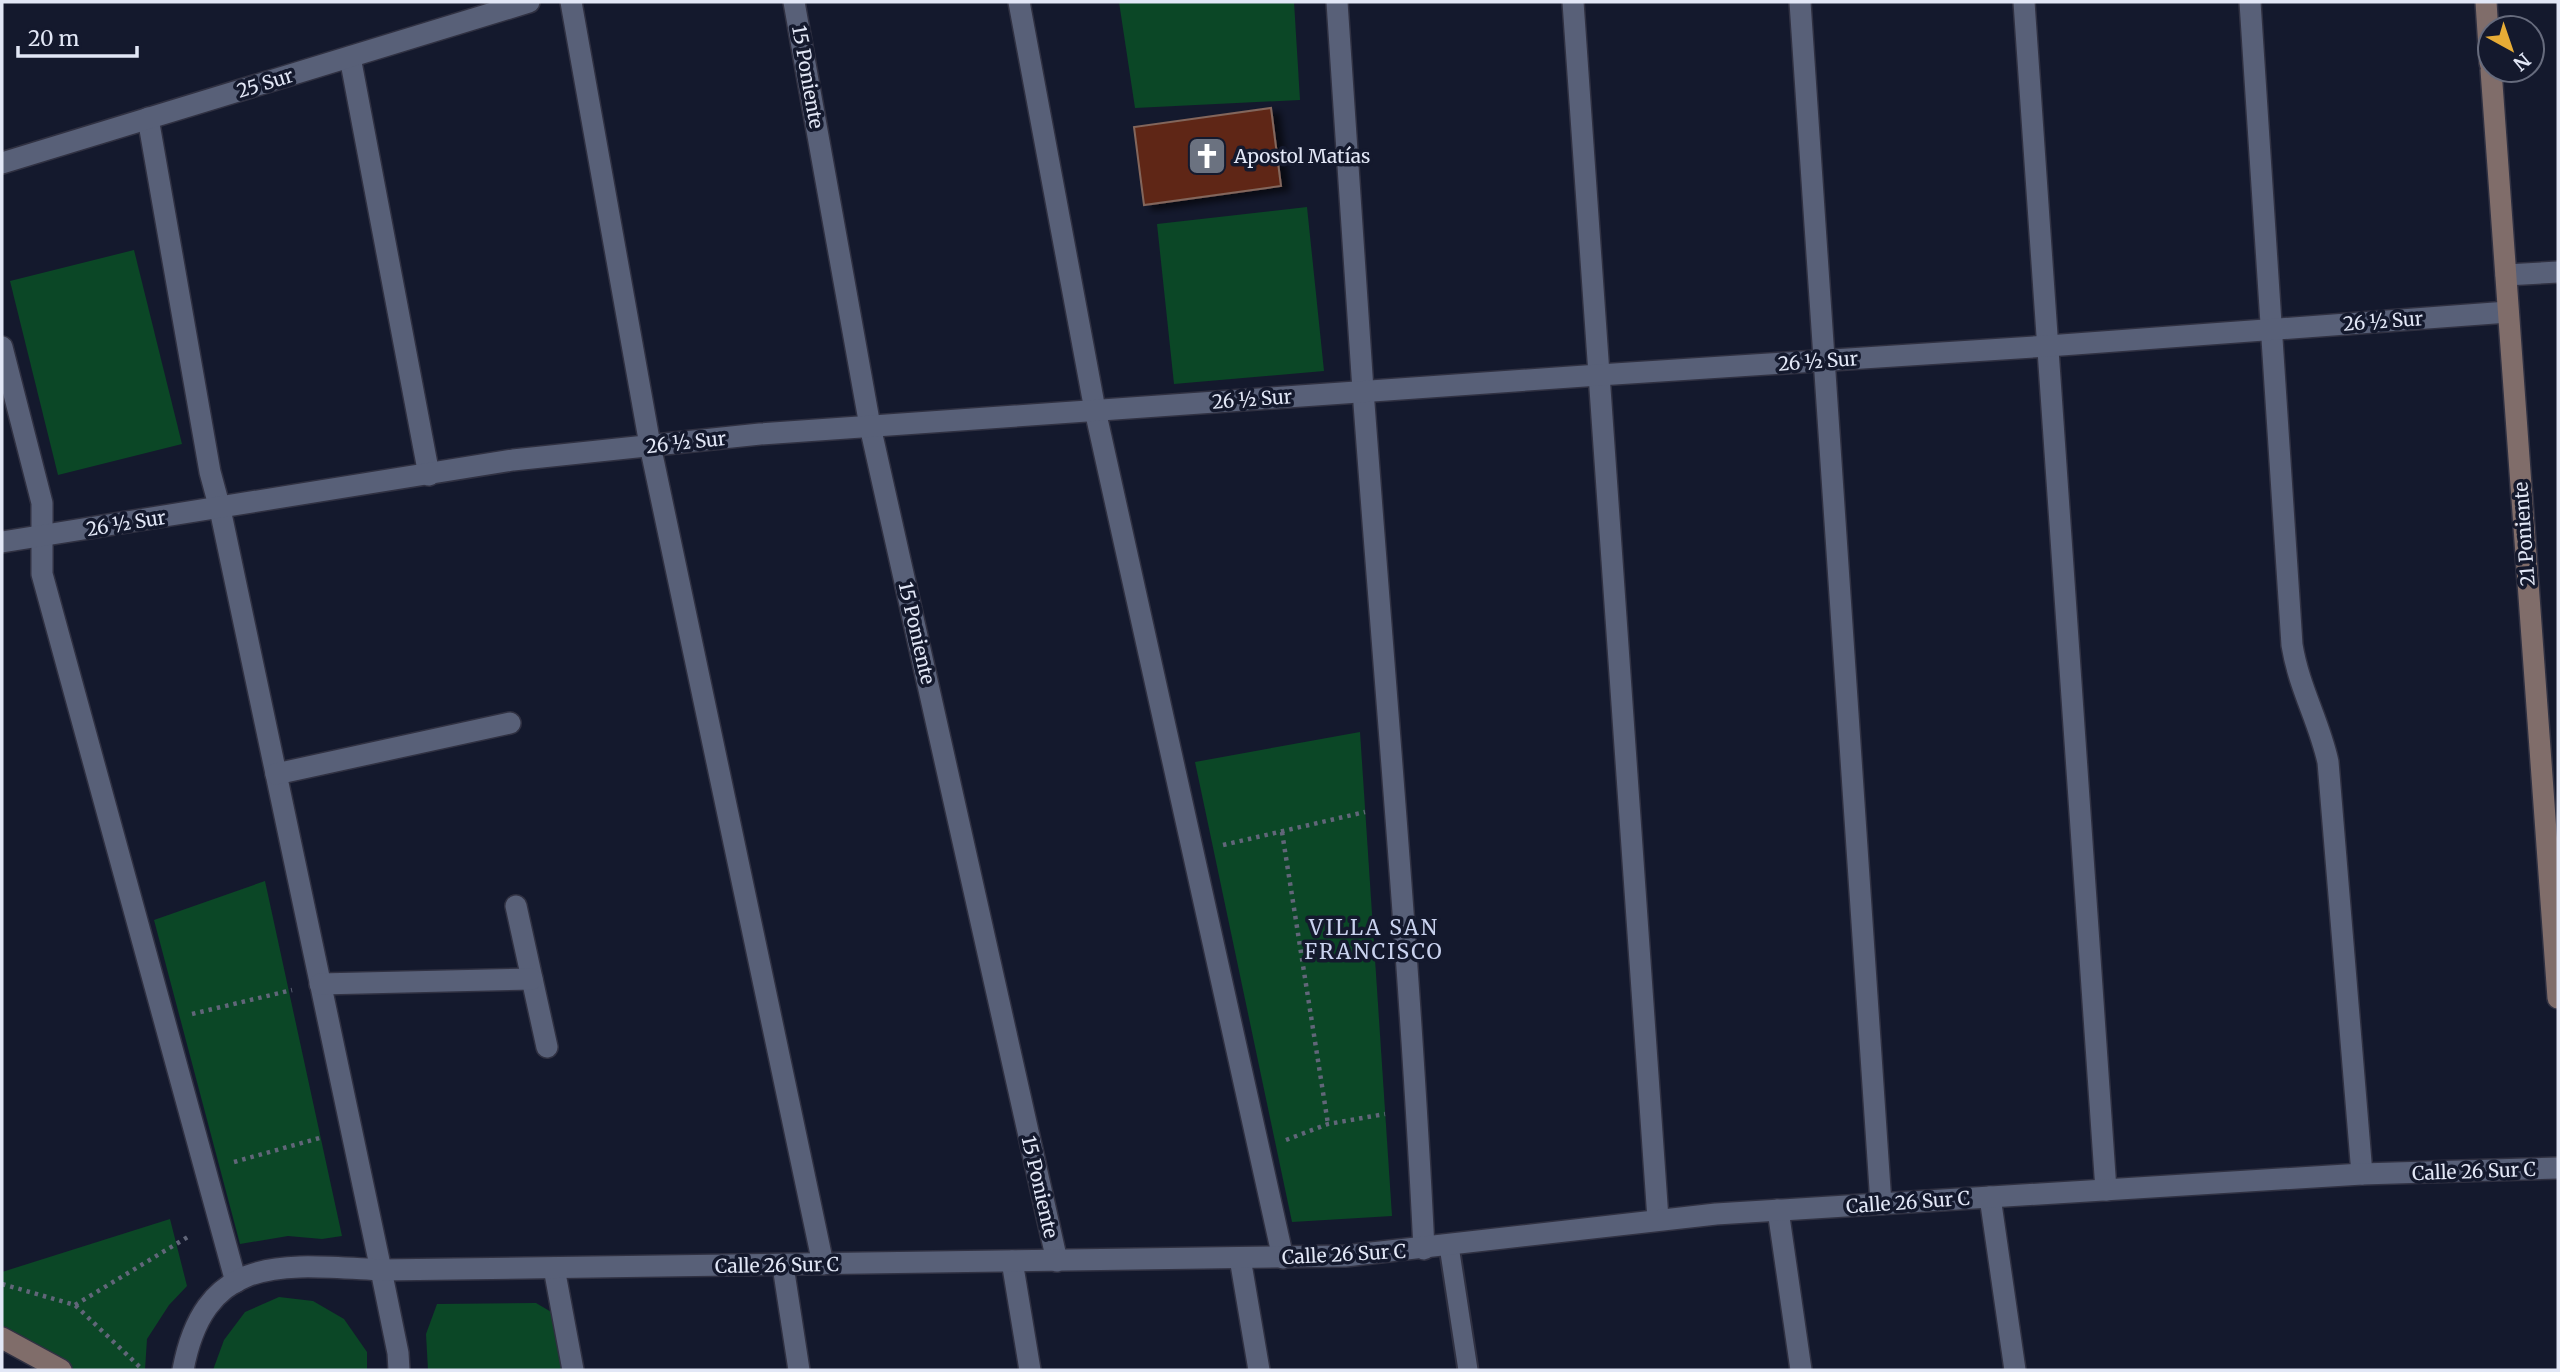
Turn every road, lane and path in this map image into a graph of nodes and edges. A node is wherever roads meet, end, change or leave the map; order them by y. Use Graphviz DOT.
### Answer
graph roads {
  1 [pos="529,2"];
  2 [pos="572,2"];
  3 [pos="794,2"];
  4 [pos="1019,2"];
  5 [pos="1337,2"];
  6 [pos="1573,2"];
  7 [pos="1800,2"];
  8 [pos="2024,2"];
  9 [pos="2250,2"];
  10 [pos="350,57"];
  11 [pos="2492,84"];
  12 [pos="149,118"];
  13 [pos="2,163"];
  14 [pos="2558,272"];
  15 [pos="2505,275"];
  16 [pos="2508,312"];
  17 [pos="2271,330"];
  18 [pos="2048,346"];
  19 [pos="2,347"];
  20 [pos="1824,361"];
  21 [pos="1599,375"];
  22 [pos="1364,391"];
  23 [pos="1095,410"];
  24 [pos="870,426"];
  25 [pos="650,445"];
  26 [pos="429,475"];
  27 [pos="220,509"];
  28 [pos="42,536"];
  29 [pos="2,542"];
  30 [pos="510,723"];
  31 [pos="276,774"];
  32 [pos="1396,805"];
  33 [pos="1282,832"];
  34 [pos="1193,851"];
  35 [pos="516,906"];
  36 [pos="532,979"];
  37 [pos="320,984"];
  38 [pos="2558,998"];
  39 [pos="164,1021"];
  40 [pos="547,1047"];
  41 [pos="1417,1109"];
  42 [pos="1328,1124"];
  43 [pos="351,1129"];
  44 [pos="1259,1150"];
  45 [pos="2558,1168"];
  46 [pos="205,1170"];
  47 [pos="2362,1174"];
  48 [pos="2106,1190"];
  49 [pos="1990,1197"];
  50 [pos="1881,1204"];
  51 [pos="1778,1210"];
  52 [pos="218,1219"];
  53 [pos="1658,1219"];
  54 [pos="1449,1246"];
  55 [pos="1424,1249"];
  56 [pos="1241,1258"];
  57 [pos="1283,1258"];
  58 [pos="1012,1261"];
  59 [pos="1057,1261"];
  60 [pos="823,1264"];
  61 [pos="783,1266"];
  62 [pos="554,1268"];
  63 [pos="381,1270"];
  64 [pos="236,1282"];
  65 [pos="2,1284"];
  66 [pos="75,1305"];
  67 [pos="2,1338"];
  68 [pos="61,1370"];
  69 [pos="144,1370"];
  70 [pos="183,1370"];
  71 [pos="399,1370"];
  72 [pos="573,1370"];
  73 [pos="799,1370"];
  74 [pos="1030,1370"];
  75 [pos="1259,1370"];
  76 [pos="1468,1370"];
  77 [pos="1801,1370"];
  78 [pos="2015,1370"];
  1 -- 10 [label="street, 25 Sur"];
  2 -- 25 [label="street"];
  3 -- 24 [label="street, 15 Poniente"];
  4 -- 23 [label="street"];
  5 -- 22 [label="street"];
  6 -- 21 [label="street"];
  7 -- 20 [label="street"];
  8 -- 18 [label="street"];
  9 -- 17 [label="street"];
  10 -- 12 [label="street, 25 Sur"];
  10 -- 26 [label="street"];
  11 -- 15 [label="street, 21 Poniente"];
  12 -- 13 [label="street, 25 Sur"];
  12 -- 27 [label="street"];
  14 -- 15 [label="street"];
  15 -- 16 [label="street, 21 Poniente"];
  16 -- 17 [label="street, 26 ½ Sur"];
  16 -- 38 [label="street, 21 Poniente"];
  17 -- 18 [label="street, 26 ½ Sur"];
  17 -- 47 [label="street"];
  18 -- 20 [label="street, 26 ½ Sur"];
  18 -- 48 [label="street"];
  19 -- 28 [label="street"];
  20 -- 21 [label="street, 26 ½ Sur"];
  20 -- 50 [label="street"];
  21 -- 22 [label="street, 26 ½ Sur"];
  21 -- 53 [label="street"];
  22 -- 23 [label="street, 26 ½ Sur"];
  22 -- 32 [label="street"];
  23 -- 24 [label="street, 26 ½ Sur"];
  23 -- 34 [label="street"];
  24 -- 25 [label="street, 26 ½ Sur"];
  24 -- 59 [label="street, 15 Poniente"];
  25 -- 26 [label="street, 26 ½ Sur"];
  25 -- 60 [label="street"];
  26 -- 27 [label="street, 26 ½ Sur"];
  27 -- 28 [label="street, 26 ½ Sur"];
  27 -- 31 [label="street"];
  28 -- 29 [label="street, 26 ½ Sur"];
  28 -- 39 [label="street"];
  30 -- 31 [label="street"];
  31 -- 37 [label="street"];
  32 -- 33 [label="path"];
  32 -- 41 [label="street"];
  33 -- 34 [label="path"];
  33 -- 42 [label="path"];
  34 -- 44 [label="street"];
  35 -- 36 [label="street"];
  36 -- 37 [label="street"];
  36 -- 40 [label="street"];
  37 -- 39 [label="path"];
  37 -- 43 [label="street"];
  39 -- 46 [label="street"];
  41 -- 42 [label="path"];
  41 -- 55 [label="street"];
  42 -- 44 [label="path"];
  43 -- 46 [label="path"];
  43 -- 63 [label="street"];
  44 -- 57 [label="street"];
  45 -- 47 [label="street, Calle 26 Sur C"];
  46 -- 52 [label="street"];
  47 -- 48 [label="street, Calle 26 Sur C"];
  48 -- 49 [label="street, Calle 26 Sur C"];
  49 -- 50 [label="street, Calle 26 Sur C"];
  49 -- 78 [label="street"];
  50 -- 51 [label="street, Calle 26 Sur C"];
  51 -- 53 [label="street, Calle 26 Sur C"];
  51 -- 77 [label="street"];
  52 -- 64 [label="street"];
  52 -- 66 [label="path"];
  53 -- 54 [label="street, Calle 26 Sur C"];
  54 -- 55 [label="street, Calle 26 Sur C"];
  54 -- 76 [label="lane"];
  55 -- 57 [label="street, Calle 26 Sur C"];
  56 -- 57 [label="street, Calle 26 Sur C"];
  56 -- 59 [label="street, Calle 26 Sur C"];
  56 -- 75 [label="street"];
  58 -- 59 [label="street, Calle 26 Sur C"];
  58 -- 60 [label="street, Calle 26 Sur C"];
  58 -- 74 [label="street"];
  60 -- 61 [label="street, Calle 26 Sur C"];
  61 -- 62 [label="street, Calle 26 Sur C"];
  61 -- 73 [label="street"];
  62 -- 63 [label="street, Calle 26 Sur C"];
  62 -- 72 [label="street"];
  63 -- 64 [label="street, Calle 26 Sur C"];
  63 -- 71 [label="street"];
  64 -- 70 [label="street, Calle 26 Sur C"];
  65 -- 66 [label="path"];
  66 -- 69 [label="path"];
  67 -- 68 [label="street"];
}
